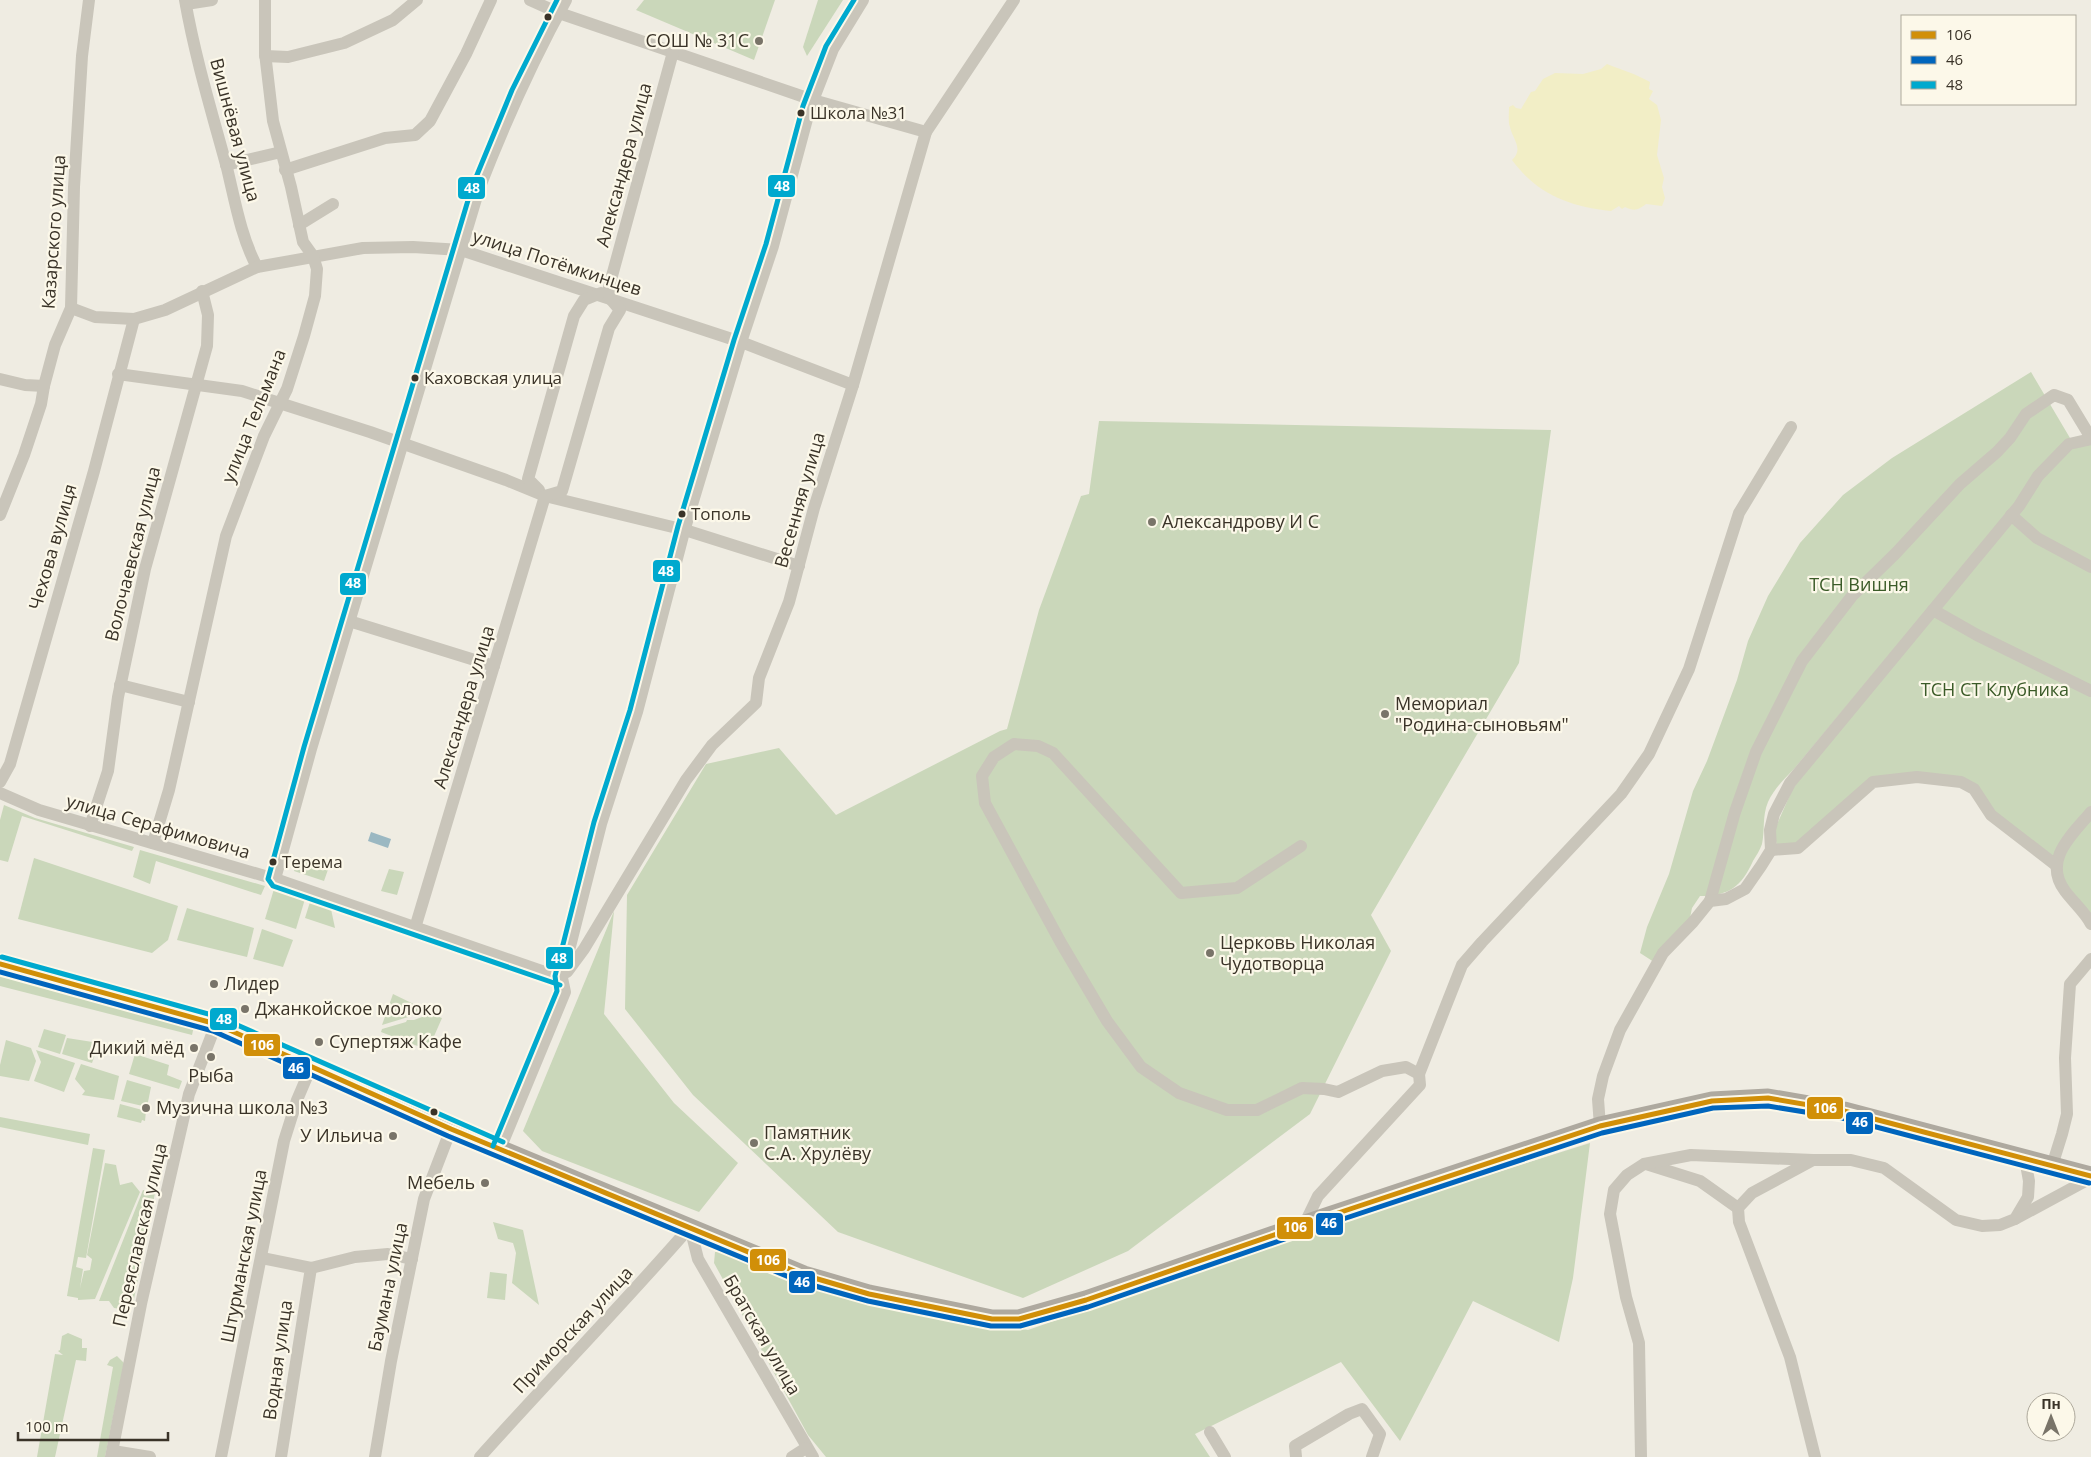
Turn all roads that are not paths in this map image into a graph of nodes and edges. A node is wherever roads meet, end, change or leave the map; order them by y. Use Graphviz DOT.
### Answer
graph roads {
  1 [pos="89,0"];
  2 [pos="212,0"];
  3 [pos="265,0"];
  4 [pos="417,0"];
  5 [pos="491,0"];
  6 [pos="530,0"];
  7 [pos="566,0"];
  8 [pos="863,0"];
  9 [pos="1014,0"];
  10 [pos="186,2"];
  11 [pos="559,13"];
  12 [pos="673,52"];
  13 [pos="265,56"];
  14 [pos="813,100"];
  15 [pos="926,132"];
  16 [pos="281,152"];
  17 [pos="226,165"];
  18 [pos="285,170"];
  19 [pos="333,204"];
  20 [pos="299,224"];
  21 [pos="461,250"];
  22 [pos="313,256"];
  23 [pos="256,267"];
  24 [pos="202,291"];
  25 [pos="606,293"];
  26 [pos="71,308"];
  27 [pos="134,319"];
  28 [pos="741,342"];
  29 [pos="118,374"];
  30 [pos="0,379"];
  31 [pos="197,385"];
  32 [pos="853,385"];
  33 [pos="44,386"];
  34 [pos="280,404"];
  35 [pos="1791,427"];
  36 [pos="2091,438"];
  37 [pos="402,445"];
  38 [pos="544,496"];
  39 [pos="0,515"];
  40 [pos="2011,515"];
  41 [pos="686,530"];
  42 [pos="799,566"];
  43 [pos="2091,567"];
  44 [pos="1933,610"];
  45 [pos="349,621"];
  46 [pos="494,666"];
  47 [pos="120,685"];
  48 [pos="2091,691"];
  49 [pos="189,702"];
  50 [pos="0,782"];
  51 [pos="0,793"];
  52 [pos="2091,812"];
  53 [pos="90,826"];
  54 [pos="153,843"];
  55 [pos="1301,846"];
  56 [pos="1771,850"];
  57 [pos="2057,866"];
  58 [pos="275,879"];
  59 [pos="1710,901"];
  60 [pos="2091,924"];
  61 [pos="415,928"];
  62 [pos="2091,959"];
  63 [pos="0,964"];
  64 [pos="562,978"];
  65 [pos="216,1024"];
  66 [pos="312,1065"];
  67 [pos="1419,1074"];
  68 [pos="1600,1126"];
  69 [pos="451,1129"];
  70 [pos="500,1149"];
  71 [pos="2025,1159"];
  72 [pos="1813,1160"];
  73 [pos="1644,1164"];
  74 [pos="2052,1166"];
  75 [pos="2091,1177"];
  76 [pos="1738,1208"];
  77 [pos="2015,1219"];
  78 [pos="1304,1225"];
  79 [pos="690,1227"];
  80 [pos="262,1258"];
  81 [pos="412,1258"];
  82 [pos="310,1268"];
  83 [pos="1210,1432"];
  84 [pos="809,1452"];
  85 [pos="112,1454"];
  86 [pos="150,1457"];
  87 [pos="221,1457"];
  88 [pos="281,1457"];
  89 [pos="376,1457"];
  90 [pos="480,1457"];
  91 [pos="792,1457"];
  92 [pos="1225,1457"];
  93 [pos="1296,1457"];
  94 [pos="1372,1457"];
  95 [pos="1641,1457"];
  96 [pos="1815,1457"];
  1 -- 26 [label="street, Казарского улица"];
  2 -- 10 [label="street"];
  3 -- 13 [label="street, улица Тельмана"];
  4 -- 13 [label="street"];
  5 -- 18 [label="street"];
  6 -- 11 [label="street"];
  7 -- 11 [label="street"];
  8 -- 14 [label="street"];
  9 -- 15 [label="street, Весенняя улица"];
  10 -- 17 [label="street, Вишнёвая улица"];
  11 -- 12 [label="street"];
  11 -- 21 [label="street"];
  12 -- 14 [label="street"];
  12 -- 25 [label="street, Александера улица"];
  13 -- 16 [label="street, улица Тельмана"];
  14 -- 15 [label="street"];
  14 -- 28 [label="street"];
  15 -- 32 [label="street, Весенняя улица"];
  16 -- 17 [label="street"];
  16 -- 18 [label="street, улица Тельмана"];
  17 -- 23 [label="street, Вишнёвая улица"];
  18 -- 20 [label="street, улица Тельмана"];
  19 -- 20 [label="street"];
  20 -- 22 [label="street, улица Тельмана"];
  21 -- 22 [label="street, улица Потёмкинцев"];
  21 -- 25 [label="street, улица Потёмкинцев"];
  21 -- 37 [label="street"];
  22 -- 23 [label="street, улица Потёмкинцев"];
  22 -- 34 [label="street, улица Тельмана"];
  23 -- 24 [label="street, улица Потёмкинцев"];
  24 -- 27 [label="street, улица Потёмкинцев"];
  24 -- 31 [label="street, Волочаевская улица"];
  25 -- 28 [label="street, улица Потёмкинцев"];
  25 -- 38 [label="street"];
  25 -- 38 [label="street"];
  26 -- 27 [label="street, улица Потёмкинцев"];
  26 -- 33 [label="street, Казарского улица"];
  27 -- 29 [label="street, Чехова вулиця"];
  28 -- 32 [label="street, улица Потёмкинцев"];
  28 -- 41 [label="street"];
  29 -- 31 [label="street"];
  29 -- 50 [label="street, Чехова вулиця"];
  30 -- 33 [label="street"];
  31 -- 34 [label="street"];
  31 -- 47 [label="street, Волочаевская улица"];
  32 -- 42 [label="street, Весенняя улица"];
  33 -- 39 [label="street, Казарского улица"];
  34 -- 37 [label="street"];
  34 -- 49 [label="street, улица Тельмана"];
  35 -- 67 [label="street"];
  36 -- 40 [label="street"];
  36 -- 59 [label="street"];
  37 -- 38 [label="street"];
  37 -- 45 [label="street"];
  38 -- 41 [label="street"];
  38 -- 46 [label="street, Александера улица"];
  40 -- 43 [label="street"];
  40 -- 44 [label="street"];
  41 -- 42 [label="street"];
  41 -- 64 [label="street"];
  42 -- 64 [label="street, Весенняя улица"];
  44 -- 48 [label="street"];
  44 -- 56 [label="street"];
  45 -- 46 [label="street"];
  45 -- 58 [label="street"];
  46 -- 61 [label="street, Александера улица"];
  47 -- 49 [label="street"];
  47 -- 53 [label="street, Волочаевская улица"];
  49 -- 54 [label="street, улица Тельмана"];
  51 -- 53 [label="street, улица Серафимовича"];
  52 -- 57 [label="street"];
  53 -- 54 [label="street, улица Серафимовича"];
  54 -- 58 [label="street, улица Серафимовича"];
  55 -- 67 [label="street"];
  56 -- 57 [label="street"];
  56 -- 59 [label="street"];
  57 -- 60 [label="street"];
  58 -- 61 [label="street, улица Серафимовича"];
  59 -- 68 [label="street"];
  61 -- 64 [label="street, улица Серафимовича"];
  62 -- 74 [label="street"];
  63 -- 65 [label="main road"];
  64 -- 70 [label="street"];
  65 -- 66 [label="main road"];
  65 -- 85 [label="street, Переяславская улица"];
  66 -- 69 [label="main road"];
  66 -- 80 [label="street, Штурманская улица"];
  67 -- 78 [label="street"];
  68 -- 71 [label="main road"];
  68 -- 78 [label="main road"];
  69 -- 70 [label="main road"];
  69 -- 81 [label="street, Баумана улица"];
  70 -- 79 [label="main road"];
  71 -- 74 [label="main road"];
  71 -- 77 [label="street"];
  72 -- 73 [label="street"];
  72 -- 76 [label="street"];
  72 -- 77 [label="street"];
  73 -- 76 [label="street"];
  73 -- 95 [label="street"];
  74 -- 75 [label="main road"];
  75 -- 77 [label="street"];
  76 -- 96 [label="street"];
  78 -- 79 [label="main road"];
  79 -- 84 [label="street, Братская улица"];
  79 -- 90 [label="street, Приморская улица"];
  80 -- 82 [label="street"];
  80 -- 87 [label="street, Штурманская улица"];
  81 -- 82 [label="street"];
  81 -- 89 [label="street, Баумана улица"];
  82 -- 88 [label="street, Водная улица"];
  83 -- 92 [label="street"];
  84 -- 91 [label="street"];
  85 -- 86 [label="street"];
  93 -- 94 [label="street"];
}
